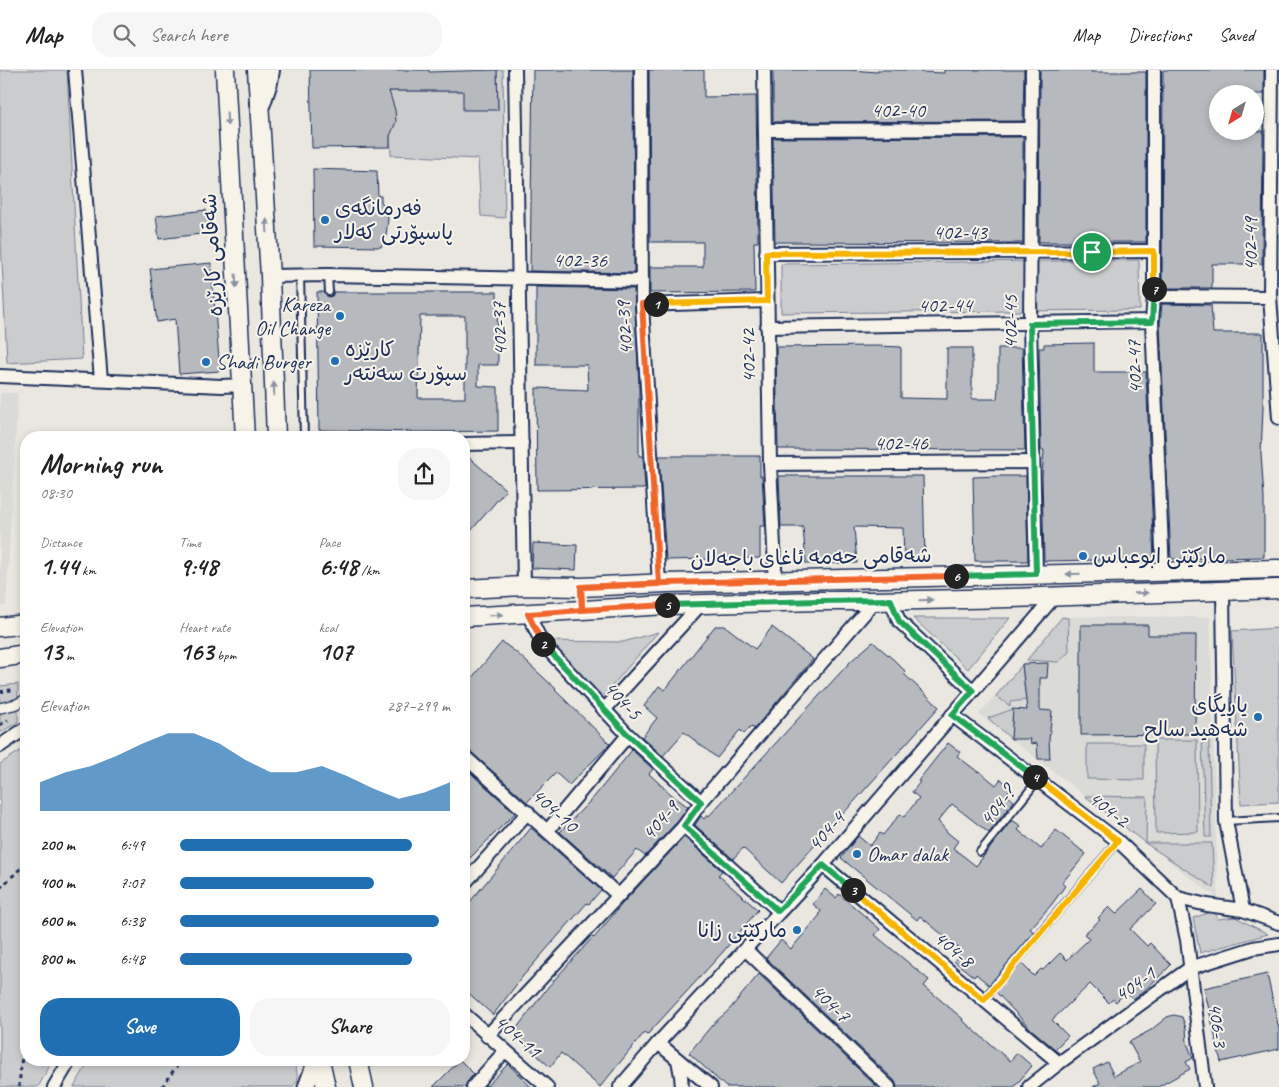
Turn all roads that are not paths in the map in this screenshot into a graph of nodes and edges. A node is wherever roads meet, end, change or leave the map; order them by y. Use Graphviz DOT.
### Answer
graph roads {
  1 [pos="75,70"];
  2 [pos="225,70"];
  3 [pos="258,70"];
  4 [pos="269,70"];
  5 [pos="515,70"];
  6 [pos="641,70"];
  7 [pos="764,70"];
  8 [pos="1032,70"];
  9 [pos="1154,70"];
  10 [pos="1272,70"];
  11 [pos="260,103"];
  12 [pos="1031,129"];
  13 [pos="765,130"];
  14 [pos="1275,213"];
  15 [pos="1154,251"];
  16 [pos="1030,252"];
  17 [pos="766,253"];
  18 [pos="328,274"];
  19 [pos="300,275"];
  20 [pos="270,276"];
  21 [pos="518,279"];
  22 [pos="642,281"];
  23 [pos="329,292"];
  24 [pos="1154,296"];
  25 [pos="1270,297"];
  26 [pos="767,301"];
  27 [pos="642,304"];
  28 [pos="1152,322"];
  29 [pos="1030,324"];
  30 [pos="768,327"];
  31 [pos="0,376"];
  32 [pos="101,380"];
  33 [pos="242,385"];
  34 [pos="1279,418"];
  35 [pos="245,431"];
  36 [pos="276,431"];
  37 [pos="304,431"];
  38 [pos="522,443"];
  39 [pos="470,444"];
  40 [pos="1032,462"];
  41 [pos="770,464"];
  42 [pos="1279,569"];
  43 [pos="1162,571"];
  44 [pos="1036,574"];
  45 [pos="773,582"];
  46 [pos="659,584"];
  47 [pos="524,586"];
  48 [pos="581,587"];
  49 [pos="470,589"];
  50 [pos="1279,589"];
  51 [pos="1223,591"];
  52 [pos="1055,596"];
  53 [pos="883,601"];
  54 [pos="701,604"];
  55 [pos="582,610"];
  56 [pos="528,614"];
  57 [pos="470,617"];
  58 [pos="20,625"];
  59 [pos="0,627"];
  60 [pos="20,655"];
  61 [pos="0,658"];
  62 [pos="973,691"];
  63 [pos="20,702"];
  64 [pos="0,708"];
  65 [pos="604,710"];
  66 [pos="952,715"];
  67 [pos="20,732"];
  68 [pos="628,735"];
  69 [pos="0,746"];
  70 [pos="470,761"];
  71 [pos="1038,780"];
  72 [pos="701,802"];
  73 [pos="528,812"];
  74 [pos="1279,818"];
  75 [pos="1226,821"];
  76 [pos="684,826"];
  77 [pos="548,830"];
  78 [pos="1118,841"];
  79 [pos="980,852"];
  80 [pos="823,865"];
  81 [pos="470,877"];
  82 [pos="618,895"];
  83 [pos="1178,898"];
  84 [pos="1243,910"];
  85 [pos="778,911"];
  86 [pos="1279,923"];
  87 [pos="1279,944"];
  88 [pos="745,949"];
  89 [pos="1190,968"];
  90 [pos="984,1000"];
  91 [pos="470,1020"];
  92 [pos="487,1036"];
  93 [pos="658,1043"];
  94 [pos="506,1052"];
  95 [pos="678,1060"];
  96 [pos="1058,1063"];
  97 [pos="66,1066"];
  98 [pos="314,1066"];
  99 [pos="321,1066"];
  100 [pos="359,1066"];
  101 [pos="704,1085"];
  102 [pos="54,1087"];
  103 [pos="306,1087"];
  104 [pos="326,1087"];
  105 [pos="364,1087"];
  106 [pos="473,1087"];
  107 [pos="547,1087"];
  108 [pos="620,1087"];
  109 [pos="682,1087"];
  110 [pos="889,1087"];
  111 [pos="1029,1087"];
  112 [pos="1205,1087"];
  1 -- 32 [label="street"];
  2 -- 33 [label="main road, شەقامی کارێزە, one-way"];
  3 -- 11 [label="main road"];
  4 -- 11 [label="main road"];
  5 -- 21 [label="street, 402-37"];
  6 -- 22 [label="street, 402-39"];
  7 -- 13 [label="street, 402-42"];
  8 -- 12 [label="street, 402-45"];
  9 -- 15 [label="street, 402-47"];
  10 -- 14 [label="street, 402-49"];
  20 -- 11 [label="main road, one-way"];
  12 -- 13 [label="street, 402-40"];
  12 -- 16 [label="street, 402-45"];
  13 -- 17 [label="street, 402-42"];
  14 -- 25 [label="street, 402-49"];
  15 -- 16 [label="street, 402-43"];
  15 -- 24 [label="street, 402-47"];
  16 -- 17 [label="street, 402-43"];
  16 -- 29 [label="street, 402-45"];
  17 -- 26 [label="street, 402-42"];
  18 -- 19 [label="street, 402-36"];
  18 -- 21 [label="street, 402-36"];
  18 -- 23 [label="lane"];
  19 -- 20 [label="street, 402-36"];
  19 -- 37 [label="lane"];
  36 -- 20 [label="main road, one-way"];
  21 -- 22 [label="street, 402-36"];
  21 -- 38 [label="street, 402-37"];
  22 -- 27 [label="street, 402-39"];
  24 -- 25 [label="street"];
  24 -- 28 [label="street, 402-47"];
  25 -- 34 [label="street, 402-49"];
  26 -- 27 [label="street"];
  26 -- 30 [label="street, 402-42"];
  27 -- 46 [label="street, 402-39"];
  28 -- 29 [label="street, 402-44"];
  28 -- 43 [label="street, 402-47"];
  29 -- 30 [label="street, 402-44"];
  29 -- 40 [label="street, 402-45"];
  30 -- 41 [label="street, 402-42"];
  31 -- 32 [label="street"];
  32 -- 33 [label="street"];
  33 -- 35 [label="main road, شەقامی کارێزە"];
  38 -- 39 [label="street"];
  38 -- 47 [label="street, 402-37"];
  40 -- 41 [label="street, 402-46"];
  40 -- 44 [label="street, 402-45"];
  41 -- 45 [label="street, 402-42"];
  42 -- 43 [label="main road, شەقامی حەمە ئاغای باجەلان"];
  43 -- 44 [label="main road, شەقامی حەمە ئاغای باجەلان, one-way"];
  44 -- 45 [label="main road, شەقامی حەمە ئاغای باجەلان"];
  45 -- 46 [label="main road, شەقامی حەمە ئاغای باجەلان"];
  46 -- 48 [label="main road, شەقامی حەمە ئاغای باجەلان"];
  47 -- 48 [label="main road, شەقامی حەمە ئاغای باجەلان"];
  47 -- 49 [label="main road, شەقامی حەمە ئاغای باجەلان"];
  48 -- 55 [label="main road"];
  50 -- 51 [label="main road, شەقامی حەمە ئاغای باجەلان"];
  52 -- 51 [label="main road, شەقامی حەمە ئاغای باجەلان, one-way"];
  51 -- 75 [label="street"];
  53 -- 52 [label="main road, شەقامی حەمە ئاغای باجەلان, one-way"];
  52 -- 62 [label="street, 404-4"];
  53 -- 54 [label="main road, شەقامی حەمە ئاغای باجەلان"];
  53 -- 62 [label="street"];
  53 -- 72 [label="street, 404-9"];
  54 -- 55 [label="main road, شەقامی حەمە ئاغای باجەلان"];
  54 -- 65 [label="street"];
  55 -- 56 [label="main road, شەقامی حەمە ئاغای باجەلان"];
  57 -- 56 [label="main road, شەقامی حەمە ئاغای باجەلان, one-way"];
  56 -- 65 [label="street, 404-5"];
  58 -- 59 [label="main road"];
  60 -- 61 [label="main road"];
  62 -- 66 [label="street, 404-4"];
  63 -- 64 [label="street"];
  65 -- 68 [label="street, 404-5"];
  66 -- 71 [label="street, 404-2"];
  66 -- 80 [label="street, 404-4"];
  67 -- 69 [label="street"];
  68 -- 72 [label="street, 404-5"];
  68 -- 77 [label="street"];
  70 -- 73 [label="street, 404-10"];
  71 -- 78 [label="street, 404-2"];
  71 -- 79 [label="lane, 404-?"];
  72 -- 76 [label="street, 404-9"];
  73 -- 77 [label="street, 404-10"];
  73 -- 81 [label="street"];
  74 -- 75 [label="lane"];
  75 -- 84 [label="street"];
  76 -- 82 [label="street, 404-9"];
  76 -- 85 [label="street"];
  77 -- 82 [label="street, 404-10"];
  78 -- 83 [label="street, 404-2"];
  78 -- 90 [label="lane"];
  80 -- 85 [label="street, 404-4"];
  80 -- 90 [label="street, 404-8"];
  82 -- 92 [label="street, 404-9"];
  83 -- 84 [label="street"];
  83 -- 89 [label="street"];
  84 -- 86 [label="street"];
  85 -- 88 [label="street, 404-4"];
  87 -- 89 [label="street, 404-1"];
  88 -- 93 [label="street, 404-4"];
  88 -- 110 [label="street, 404-7"];
  89 -- 96 [label="street, 404-1"];
  89 -- 112 [label="street, 406-3"];
  90 -- 96 [label="street, 404-8"];
  91 -- 92 [label="street, 404-11"];
  92 -- 94 [label="street, 404-11"];
  93 -- 95 [label="street"];
  93 -- 108 [label="street, 404-4"];
  94 -- 106 [label="street"];
  94 -- 107 [label="street, 404-11"];
  95 -- 101 [label="street"];
  95 -- 109 [label="street"];
  96 -- 111 [label="street, 404-1"];
  97 -- 102 [label="street"];
  98 -- 103 [label="street"];
  99 -- 104 [label="main road"];
  100 -- 105 [label="main road"];
}
